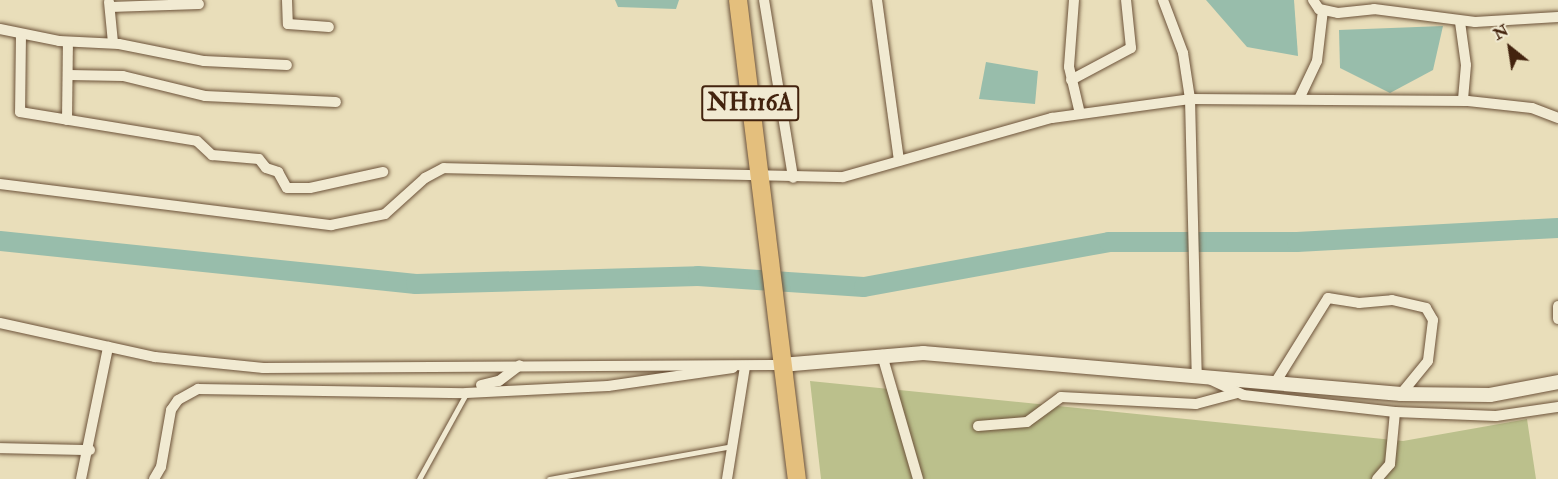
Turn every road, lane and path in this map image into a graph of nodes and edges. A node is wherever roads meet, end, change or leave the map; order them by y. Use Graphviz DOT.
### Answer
graph roads {
  1 [pos="287,0"];
  2 [pos="738,0"];
  3 [pos="764,0"];
  4 [pos="877,0"];
  5 [pos="1074,0"];
  6 [pos="1126,0"];
  7 [pos="1163,0"];
  8 [pos="1313,0"];
  9 [pos="110,4"];
  10 [pos="199,4"];
  11 [pos="1323,10"];
  12 [pos="1558,17"];
  13 [pos="1460,21"];
  14 [pos="328,27"];
  15 [pos="0,29"];
  16 [pos="21,34"];
  17 [pos="68,42"];
  18 [pos="113,43"];
  19 [pos="287,64"];
  20 [pos="69,75"];
  21 [pos="1071,80"];
  22 [pos="1190,99"];
  23 [pos="1299,99"];
  24 [pos="1463,101"];
  25 [pos="336,102"];
  26 [pos="1080,114"];
  27 [pos="1558,118"];
  28 [pos="67,120"];
  29 [pos="899,161"];
  30 [pos="383,172"];
  31 [pos="758,174"];
  32 [pos="793,178"];
  33 [pos="0,184"];
  34 [pos="1558,306"];
  35 [pos="1558,320"];
  36 [pos="0,322"];
  37 [pos="108,347"];
  38 [pos="882,355"];
  39 [pos="781,358"];
  40 [pos="520,365"];
  41 [pos="741,366"];
  42 [pos="1200,377"];
  43 [pos="1558,382"];
  44 [pos="1275,383"];
  45 [pos="462,393"];
  46 [pos="1237,393"];
  47 [pos="1401,394"];
  48 [pos="1558,407"];
  49 [pos="1395,412"];
  50 [pos="978,426"];
  51 [pos="732,446"];
  52 [pos="0,448"];
  53 [pos="90,450"];
  54 [pos="81,479"];
  55 [pos="154,479"];
  56 [pos="419,479"];
  57 [pos="549,479"];
  58 [pos="727,479"];
  59 [pos="797,479"];
  60 [pos="918,479"];
  61 [pos="1377,479"];
  1 -- 14 [label="street"];
  2 -- 31 [label="highway, NH116A"];
  3 -- 32 [label="street"];
  4 -- 29 [label="street"];
  5 -- 21 [label="street"];
  6 -- 21 [label="street"];
  7 -- 22 [label="street"];
  8 -- 11 [label="street"];
  9 -- 10 [label="street"];
  9 -- 18 [label="street"];
  11 -- 13 [label="street"];
  11 -- 23 [label="street"];
  12 -- 13 [label="street"];
  13 -- 24 [label="street"];
  15 -- 16 [label="street"];
  16 -- 17 [label="street"];
  16 -- 28 [label="street"];
  17 -- 18 [label="street"];
  17 -- 20 [label="street"];
  18 -- 19 [label="street"];
  20 -- 25 [label="street"];
  20 -- 28 [label="street"];
  21 -- 26 [label="street"];
  22 -- 23 [label="street"];
  22 -- 26 [label="street"];
  22 -- 42 [label="street"];
  23 -- 24 [label="street"];
  24 -- 27 [label="street"];
  26 -- 29 [label="street"];
  28 -- 30 [label="street"];
  29 -- 32 [label="street"];
  31 -- 32 [label="street"];
  31 -- 33 [label="street"];
  31 -- 39 [label="highway, NH116A"];
  34 -- 35 [label="street"];
  36 -- 37 [label="street"];
  37 -- 40 [label="street"];
  37 -- 53 [label="street"];
  38 -- 39 [label="street"];
  38 -- 42 [label="street"];
  38 -- 60 [label="street"];
  39 -- 41 [label="street"];
  39 -- 59 [label="highway, NH116A"];
  40 -- 41 [label="street"];
  40 -- 45 [label="street"];
  41 -- 45 [label="street"];
  41 -- 51 [label="street"];
  42 -- 44 [label="street"];
  42 -- 46 [label="street"];
  43 -- 47 [label="street"];
  44 -- 47 [label="street"];
  44 -- 47 [label="street"];
  45 -- 55 [label="street"];
  45 -- 56 [label="lane"];
  46 -- 49 [label="street"];
  46 -- 50 [label="street"];
  48 -- 49 [label="street"];
  49 -- 61 [label="street"];
  51 -- 57 [label="lane"];
  51 -- 58 [label="street"];
  52 -- 53 [label="street"];
  53 -- 54 [label="street"];
}
